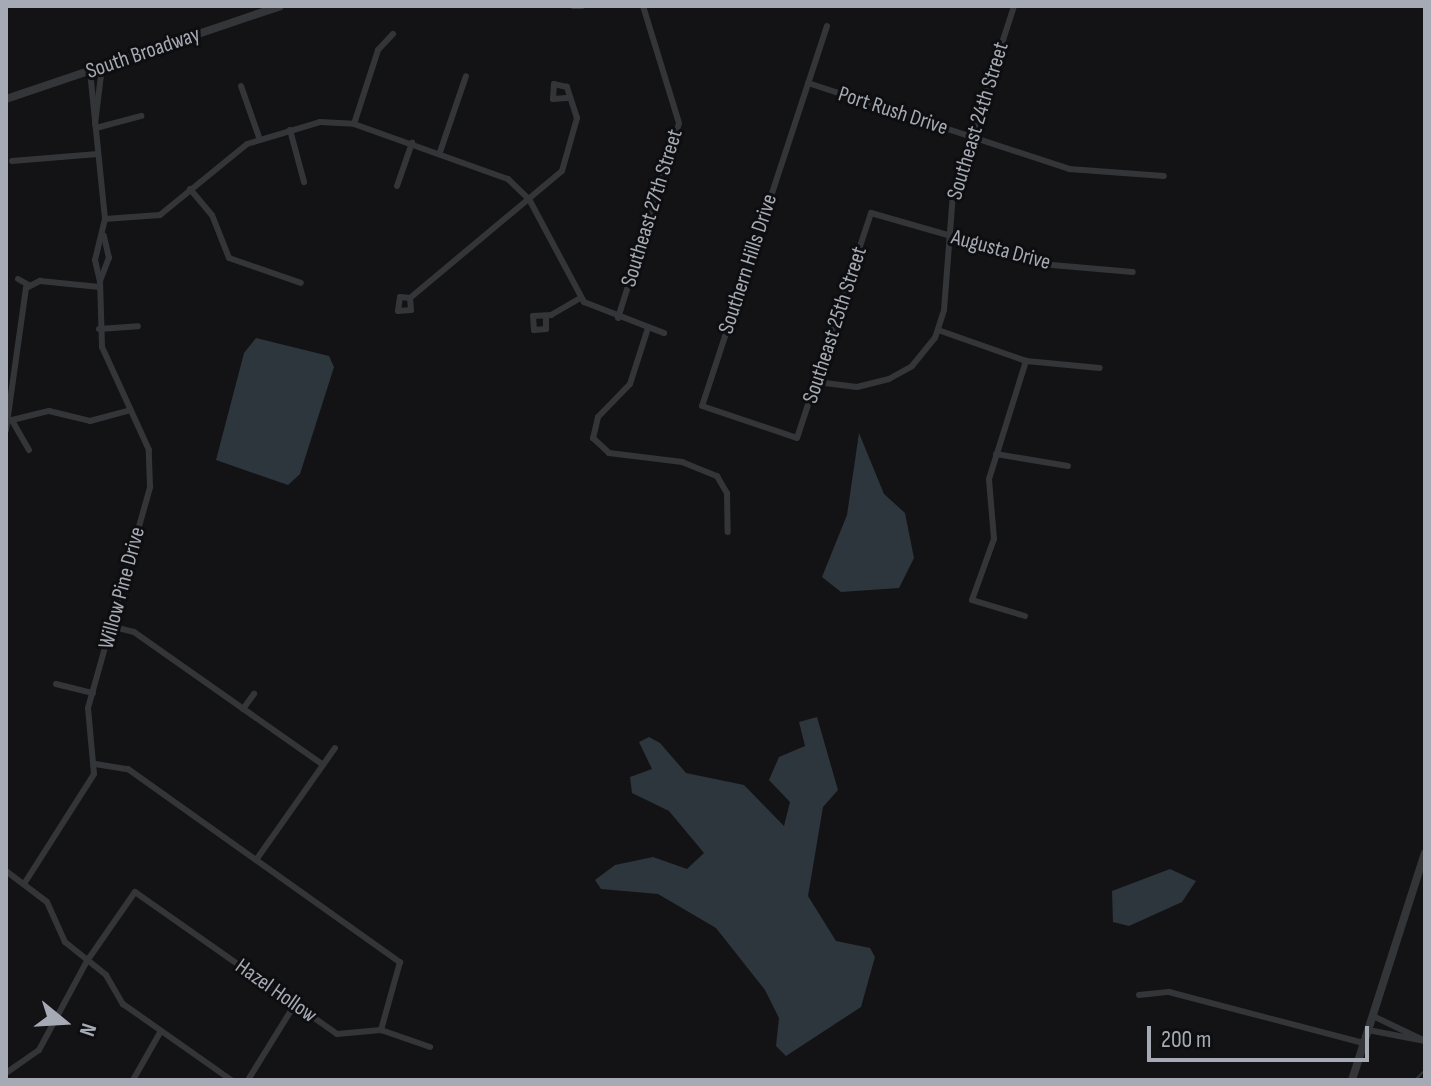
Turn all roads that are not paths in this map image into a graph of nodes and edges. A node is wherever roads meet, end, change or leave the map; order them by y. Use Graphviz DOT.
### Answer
graph roads {
  1 [pos="280,6"];
  2 [pos="573,6"];
  3 [pos="582,6"];
  4 [pos="643,6"];
  5 [pos="1014,6"];
  6 [pos="827,26"];
  7 [pos="393,34"];
  8 [pos="102,67"];
  9 [pos="90,71"];
  10 [pos="466,76"];
  11 [pos="808,83"];
  12 [pos="241,86"];
  13 [pos="566,98"];
  14 [pos="6,99"];
  15 [pos="141,116"];
  16 [pos="354,124"];
  17 [pos="95,126"];
  18 [pos="290,130"];
  19 [pos="972,137"];
  20 [pos="260,140"];
  21 [pos="412,143"];
  22 [pos="440,152"];
  23 [pos="98,154"];
  24 [pos="12,161"];
  25 [pos="1164,176"];
  26 [pos="304,182"];
  27 [pos="397,186"];
  28 [pos="190,189"];
  29 [pos="529,199"];
  30 [pos="871,213"];
  31 [pos="105,219"];
  32 [pos="949,235"];
  33 [pos="104,236"];
  34 [pos="1133,272"];
  35 [pos="18,279"];
  36 [pos="301,283"];
  37 [pos="100,284"];
  38 [pos="29,285"];
  39 [pos="410,298"];
  40 [pos="580,298"];
  41 [pos="546,316"];
  42 [pos="618,318"];
  43 [pos="138,326"];
  44 [pos="648,328"];
  45 [pos="99,329"];
  46 [pos="938,330"];
  47 [pos="664,333"];
  48 [pos="1026,361"];
  49 [pos="1100,368"];
  50 [pos="817,382"];
  51 [pos="128,411"];
  52 [pos="12,420"];
  53 [pos="6,430"];
  54 [pos="797,438"];
  55 [pos="29,450"];
  56 [pos="996,454"];
  57 [pos="1068,466"];
  58 [pos="728,532"];
  59 [pos="1025,616"];
  60 [pos="114,627"];
  61 [pos="56,684"];
  62 [pos="93,693"];
  63 [pos="254,694"];
  64 [pos="243,709"];
  65 [pos="335,748"];
  66 [pos="95,764"];
  67 [pos="323,765"];
  68 [pos="1425,853"];
  69 [pos="256,860"];
  70 [pos="6,871"];
  71 [pos="24,884"];
  72 [pos="87,961"];
  73 [pos="1139,995"];
  74 [pos="295,1004"];
  75 [pos="1373,1016"];
  76 [pos="381,1030"];
  77 [pos="1368,1030"];
  78 [pos="161,1031"];
  79 [pos="1424,1041"];
  80 [pos="1364,1043"];
  81 [pos="430,1047"];
  82 [pos="6,1073"];
  83 [pos="133,1080"];
  84 [pos="231,1080"];
  85 [pos="248,1080"];
  86 [pos="1352,1080"];
  1 -- 8 [label="street, South Broadway"];
  2 -- 3 [label="street"];
  4 -- 42 [label="street, Southeast 27th Street"];
  5 -- 19 [label="street, Southeast 24th Street"];
  6 -- 11 [label="street, Southern Hills Drive"];
  7 -- 16 [label="street"];
  8 -- 9 [label="street, South Broadway"];
  8 -- 17 [label="street, Willow Pine Drive"];
  9 -- 14 [label="street, South Broadway"];
  9 -- 17 [label="street, Willow Pine Drive"];
  10 -- 22 [label="street"];
  11 -- 19 [label="street, Port Rush Drive"];
  11 -- 54 [label="street, Southern Hills Drive"];
  12 -- 20 [label="street"];
  13 -- 29 [label="street"];
  15 -- 17 [label="street"];
  16 -- 18 [label="street"];
  16 -- 21 [label="street"];
  17 -- 23 [label="street, Willow Pine Drive"];
  18 -- 20 [label="street"];
  18 -- 26 [label="street"];
  19 -- 25 [label="street, Port Rush Drive"];
  19 -- 32 [label="street, Southeast 24th Street"];
  20 -- 28 [label="street"];
  21 -- 22 [label="street"];
  21 -- 27 [label="street"];
  22 -- 29 [label="street"];
  23 -- 24 [label="street"];
  23 -- 31 [label="street, Willow Pine Drive"];
  28 -- 31 [label="street"];
  28 -- 36 [label="street"];
  29 -- 39 [label="street"];
  29 -- 40 [label="street"];
  30 -- 32 [label="street, Augusta Drive"];
  30 -- 50 [label="street, Southeast 25th Street"];
  31 -- 33 [label="street, Willow Pine Drive"];
  32 -- 34 [label="street, Augusta Drive"];
  32 -- 46 [label="street, Southeast 24th Street"];
  33 -- 37 [label="street, Willow Pine Drive"];
  33 -- 37 [label="street, Willow Pine Drive"];
  35 -- 38 [label="street"];
  37 -- 38 [label="street"];
  37 -- 45 [label="street, Willow Pine Drive"];
  38 -- 52 [label="street"];
  40 -- 41 [label="street"];
  40 -- 42 [label="street"];
  42 -- 44 [label="street"];
  43 -- 45 [label="street"];
  44 -- 47 [label="street"];
  44 -- 58 [label="street"];
  45 -- 51 [label="street, Willow Pine Drive"];
  46 -- 48 [label="street"];
  46 -- 50 [label="street"];
  48 -- 49 [label="street"];
  48 -- 56 [label="street"];
  50 -- 54 [label="street, Southeast 25th Street"];
  51 -- 52 [label="street"];
  51 -- 60 [label="street, Willow Pine Drive"];
  52 -- 53 [label="street"];
  52 -- 55 [label="street"];
  56 -- 57 [label="street"];
  56 -- 59 [label="street"];
  60 -- 62 [label="street, Willow Pine Drive"];
  60 -- 64 [label="street"];
  61 -- 62 [label="street"];
  62 -- 66 [label="street, Willow Pine Drive"];
  63 -- 64 [label="street"];
  64 -- 67 [label="street"];
  65 -- 67 [label="street"];
  66 -- 69 [label="street"];
  66 -- 71 [label="street, Willow Pine Drive"];
  67 -- 69 [label="street"];
  68 -- 75 [label="street"];
  69 -- 76 [label="street"];
  70 -- 71 [label="street"];
  71 -- 72 [label="street"];
  72 -- 74 [label="street, Hazel Hollow"];
  72 -- 78 [label="street"];
  72 -- 82 [label="street"];
  73 -- 80 [label="street"];
  74 -- 76 [label="street, Hazel Hollow"];
  74 -- 85 [label="street"];
  75 -- 77 [label="street"];
  75 -- 79 [label="street"];
  76 -- 81 [label="street, Hazel Hollow"];
  77 -- 79 [label="street"];
  77 -- 80 [label="street"];
  78 -- 83 [label="street"];
  78 -- 84 [label="street"];
  80 -- 86 [label="street"];
}
